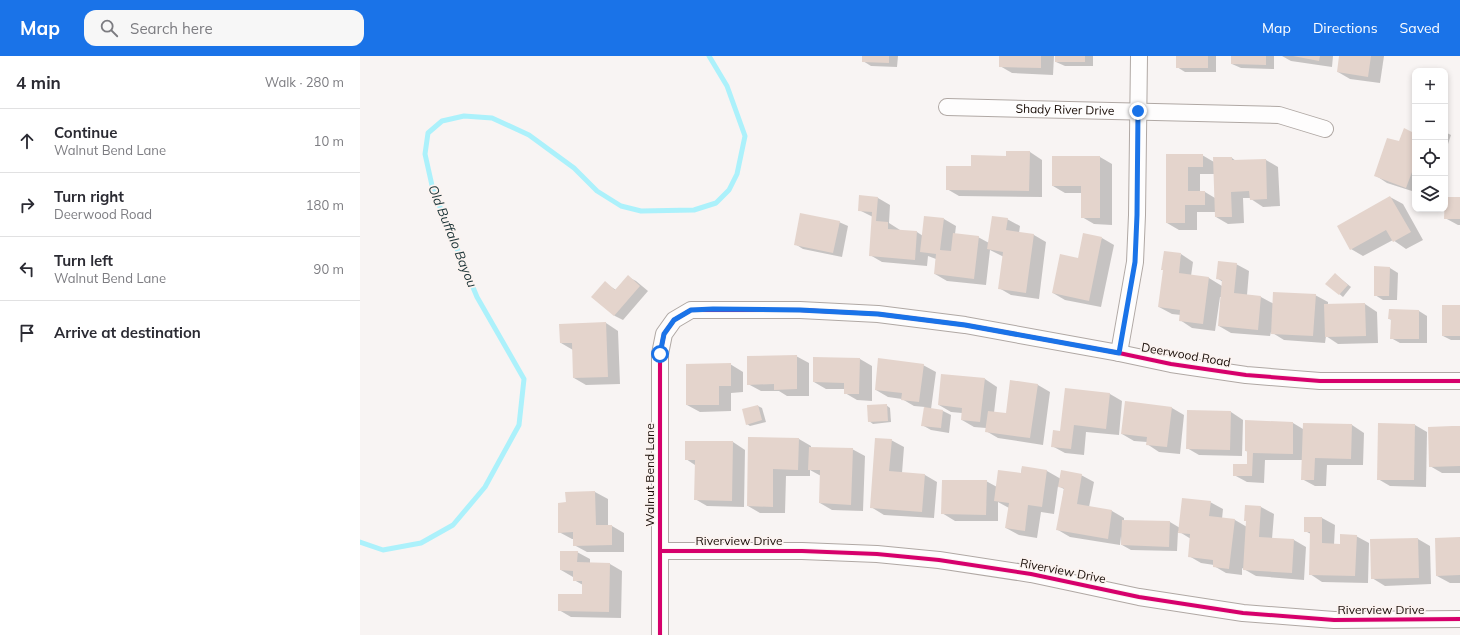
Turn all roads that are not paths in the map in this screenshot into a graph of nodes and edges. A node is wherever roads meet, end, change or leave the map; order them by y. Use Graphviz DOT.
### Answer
graph roads {
  1 [pos="1139,56"];
  2 [pos="947,107"];
  3 [pos="1138,111"];
  4 [pos="1325,129"];
  5 [pos="674,320"];
  6 [pos="1119,353"];
  7 [pos="1460,381"];
  8 [pos="660,551"];
  9 [pos="1460,619"];
  10 [pos="660,635"];
  1 -- 3 [label="street"];
  2 -- 3 [label="street, Shady River Drive"];
  3 -- 4 [label="street, Shady River Drive"];
  3 -- 6 [label="street"];
  5 -- 6 [label="street, Deerwood Road"];
  5 -- 8 [label="street, Walnut Bend Lane"];
  6 -- 7 [label="street, Deerwood Road"];
  8 -- 9 [label="street, Riverview Drive"];
  8 -- 10 [label="street, Walnut Bend Lane"];
}
